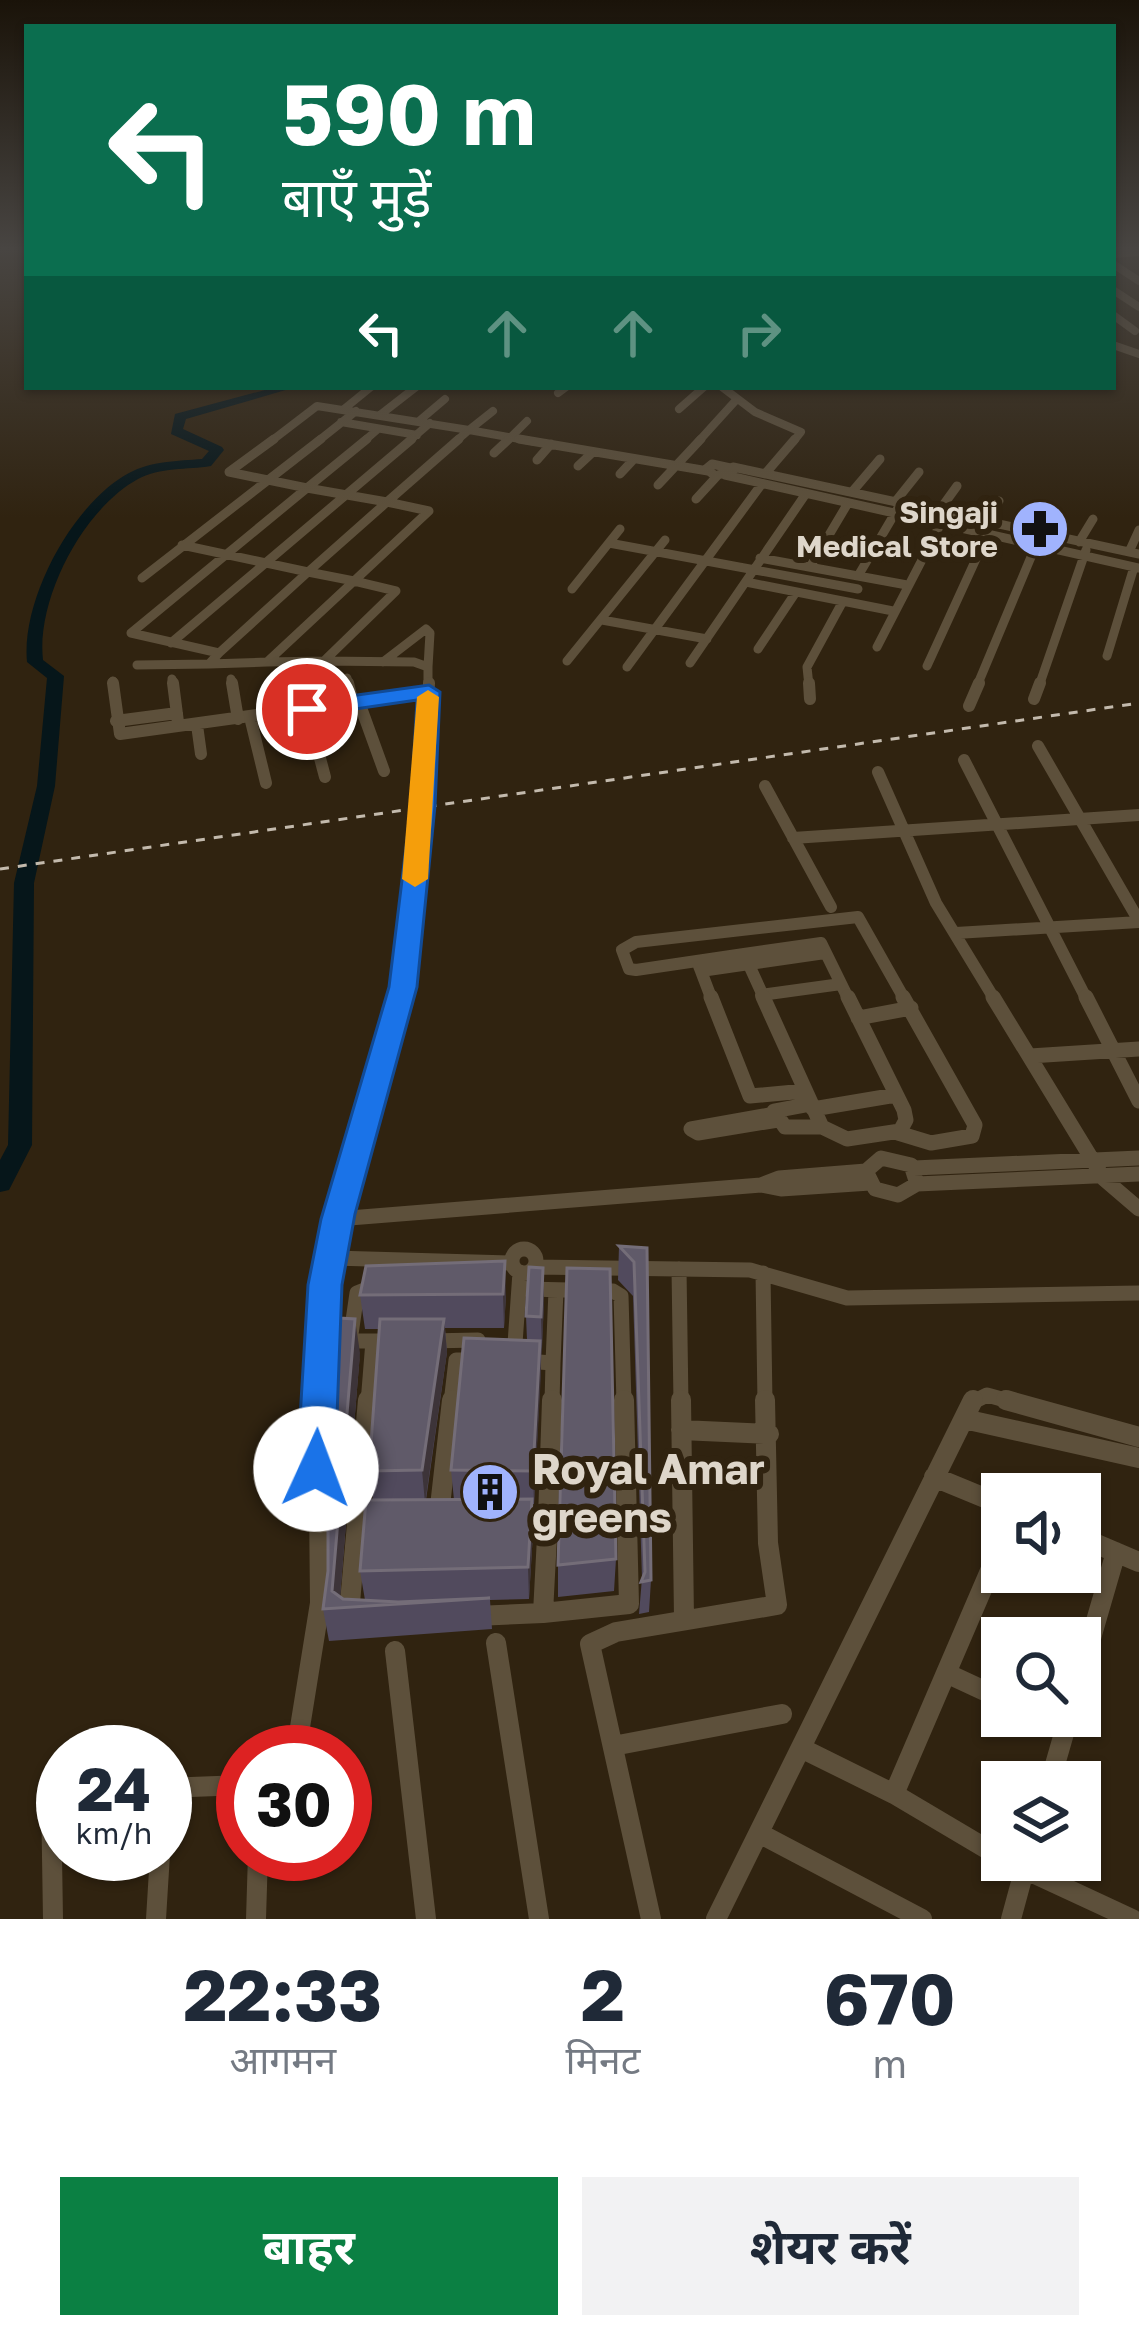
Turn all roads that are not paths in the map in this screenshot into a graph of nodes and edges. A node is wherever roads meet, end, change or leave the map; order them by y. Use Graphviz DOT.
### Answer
graph roads {
  1 [pos="367,390"];
  2 [pos="412,390"];
  3 [pos="701,390"];
  4 [pos="726,390"];
  5 [pos="445,399"];
  6 [pos="737,399"];
  7 [pos="344,409"];
  8 [pos="679,410"];
  9 [pos="356,411"];
  10 [pos="493,411"];
  11 [pos="380,415"];
  12 [pos="765,417"];
  13 [pos="341,422"];
  14 [pos="424,422"];
  15 [pos="527,422"];
  16 [pos="378,429"];
  17 [pos="469,430"];
  18 [pos="752,430"];
  19 [pos="417,435"];
  20 [pos="512,438"];
  21 [pos="551,444"];
  22 [pos="593,452"];
  23 [pos="494,454"];
  24 [pos="634,458"];
  25 [pos="880,459"];
  26 [pos="537,460"];
  27 [pos="578,466"];
  28 [pos="676,466"];
  29 [pos="721,472"];
  30 [pos="919,472"];
  31 [pos="620,474"];
  32 [pos="763,479"];
  33 [pos="266,481"];
  34 [pos="658,485"];
  35 [pos="957,486"];
  36 [pos="307,488"];
  37 [pos="347,495"];
  38 [pos="805,495"];
  39 [pos="850,498"];
  40 [pos="696,499"];
  41 [pos="999,501"];
  42 [pos="387,502"];
  43 [pos="897,506"];
  44 [pos="939,511"];
  45 [pos="1045,511"];
  46 [pos="1093,519"];
  47 [pos="940,525"];
  48 [pos="986,528"];
  49 [pos="620,529"];
  50 [pos="1139,530"];
  51 [pos="1032,532"];
  52 [pos="665,540"];
  53 [pos="609,543"];
  54 [pos="182,545"];
  55 [pos="1036,545"];
  56 [pos="1084,547"];
  57 [pos="656,552"];
  58 [pos="1134,553"];
  59 [pos="225,554"];
  60 [pos="760,558"];
  61 [pos="704,561"];
  62 [pos="265,563"];
  63 [pos="810,567"];
  64 [pos="1137,567"];
  65 [pos="753,570"];
  66 [pos="308,572"];
  67 [pos="862,577"];
  68 [pos="142,578"];
  69 [pos="355,582"];
  70 [pos="746,582"];
  71 [pos="907,585"];
  72 [pos="572,590"];
  73 [pos="858,590"];
  74 [pos="796,592"];
  75 [pos="847,602"];
  76 [pos="893,610"];
  77 [pos="602,620"];
  78 [pos="655,629"];
  79 [pos="707,639"];
  80 [pos="171,643"];
  81 [pos="878,647"];
  82 [pos="758,650"];
  83 [pos="219,653"];
  84 [pos="1106,656"];
  85 [pos="567,661"];
  86 [pos="324,662"];
  87 [pos="383,662"];
  88 [pos="266,663"];
  89 [pos="690,663"];
  90 [pos="209,664"];
  91 [pos="137,665"];
  92 [pos="927,666"];
  93 [pos="428,667"];
  94 [pos="627,668"];
  95 [pos="291,677"];
  96 [pos="346,678"];
  97 [pos="172,679"];
  98 [pos="231,679"];
  99 [pos="112,681"];
  100 [pos="429,692"];
  101 [pos="1034,698"];
  102 [pos="809,699"];
  103 [pos="356,702"];
  104 [pos="969,706"];
  105 [pos="303,710"];
  106 [pos="244,718"];
  107 [pos="178,720"];
  108 [pos="197,725"];
  109 [pos="1038,746"];
  110 [pos="201,754"];
  111 [pos="964,760"];
  112 [pos="384,772"];
  113 [pos="878,772"];
  114 [pos="325,777"];
  115 [pos="266,784"];
  116 [pos="765,786"];
  117 [pos="1139,815"];
  118 [pos="1080,819"];
  119 [pos="998,824"];
  120 [pos="904,831"];
  121 [pos="794,838"];
  122 [pos="831,907"];
  123 [pos="809,920"];
  124 [pos="1139,921"];
  125 [pos="1050,927"];
  126 [pos="956,933"];
  127 [pos="823,948"];
  128 [pos="746,959"];
  129 [pos="699,966"];
  130 [pos="841,984"];
  131 [pos="761,995"];
  132 [pos="911,1008"];
  133 [pos="858,1018"];
  134 [pos="1139,1049"];
  135 [pos="1113,1050"];
  136 [pos="1030,1056"];
  137 [pos="896,1094"];
  138 [pos="810,1101"];
  139 [pos="1139,1101"];
  140 [pos="777,1117"];
  141 [pos="724,1125"];
  142 [pos="823,1127"];
  143 [pos="895,1134"];
  144 [pos="852,1139"];
  145 [pos="892,1157"];
  146 [pos="1139,1159"];
  147 [pos="1093,1160"];
  148 [pos="870,1172"];
  149 [pos="1139,1174"];
  150 [pos="916,1176"];
  151 [pos="1104,1179"];
  152 [pos="1139,1209"];
  153 [pos="341,1219"];
  154 [pos="333,1258"];
  155 [pos="679,1269"];
  156 [pos="763,1274"];
  157 [pos="521,1275"];
  158 [pos="499,1284"];
  159 [pos="393,1285"];
  160 [pos="556,1290"];
  161 [pos="1139,1293"];
  162 [pos="515,1340"];
  163 [pos="373,1341"];
  164 [pos="514,1360"];
  165 [pos="554,1363"];
  166 [pos="964,1419"];
  167 [pos="681,1430"];
  168 [pos="769,1434"];
  169 [pos="1139,1437"];
  170 [pos="1139,1458"];
  171 [pos="934,1477"];
  172 [pos="981,1496"];
  173 [pos="460,1517"];
  174 [pos="504,1517"];
  175 [pos="548,1517"];
  176 [pos="1101,1546"];
  177 [pos="1116,1552"];
  178 [pos="1139,1562"];
  179 [pos="981,1591"];
  180 [pos="543,1613"];
  181 [pos="450,1617"];
  182 [pos="1097,1617"];
  183 [pos="684,1618"];
  184 [pos="380,1620"];
  185 [pos="496,1643"];
  186 [pos="395,1651"];
  187 [pos="946,1672"];
  188 [pos="981,1689"];
  189 [pos="782,1714"];
  190 [pos="300,1725"];
  191 [pos="613,1746"];
  192 [pos="801,1748"];
  193 [pos="894,1794"];
  194 [pos="759,1833"];
  195 [pos="981,1843"];
  196 [pos="52,1881"];
  197 [pos="158,1881"];
  198 [pos="257,1881"];
  199 [pos="1014,1881"];
  200 [pos="1054,1881"];
  201 [pos="52,1919"];
  202 [pos="156,1919"];
  203 [pos="256,1919"];
  204 [pos="426,1919"];
  205 [pos="539,1919"];
  206 [pos="650,1919"];
  207 [pos="716,1919"];
  208 [pos="922,1919"];
  209 [pos="1011,1919"];
  210 [pos="1132,1919"];
  1 -- 7 [label="street"];
  2 -- 11 [label="street"];
  3 -- 8 [label="street"];
  4 -- 6 [label="street"];
  5 -- 14 [label="street"];
  6 -- 12 [label="street"];
  6 -- 28 [label="street"];
  7 -- 9 [label="street"];
  7 -- 33 [label="street"];
  9 -- 11 [label="street"];
  9 -- 13 [label="street"];
  10 -- 17 [label="street"];
  11 -- 14 [label="street"];
  12 -- 18 [label="street"];
  12 -- 32 [label="street"];
  13 -- 16 [label="street"];
  13 -- 33 [label="street"];
  14 -- 17 [label="street"];
  14 -- 19 [label="street"];
  15 -- 20 [label="street"];
  16 -- 19 [label="street"];
  16 -- 36 [label="street"];
  17 -- 20 [label="street"];
  17 -- 42 [label="street"];
  19 -- 37 [label="street"];
  20 -- 21 [label="street"];
  20 -- 23 [label="street"];
  21 -- 22 [label="street"];
  21 -- 26 [label="street"];
  22 -- 24 [label="street"];
  22 -- 27 [label="street"];
  24 -- 28 [label="street"];
  24 -- 31 [label="street"];
  25 -- 39 [label="street"];
  28 -- 29 [label="street"];
  28 -- 34 [label="street"];
  29 -- 32 [label="street"];
  29 -- 40 [label="street"];
  30 -- 43 [label="street"];
  32 -- 38 [label="street"];
  32 -- 39 [label="street"];
  32 -- 61 [label="street"];
  33 -- 36 [label="street"];
  33 -- 54 [label="street"];
  35 -- 44 [label="street"];
  36 -- 37 [label="street"];
  36 -- 59 [label="street"];
  37 -- 42 [label="street"];
  37 -- 62 [label="street"];
  38 -- 39 [label="street"];
  38 -- 60 [label="street"];
  39 -- 43 [label="street"];
  39 -- 63 [label="street"];
  41 -- 48 [label="street"];
  42 -- 66 [label="street"];
  42 -- 69 [label="street"];
  43 -- 44 [label="street"];
  43 -- 47 [label="street"];
  43 -- 67 [label="street"];
  44 -- 48 [label="street"];
  45 -- 51 [label="street"];
  46 -- 56 [label="street"];
  47 -- 48 [label="street"];
  47 -- 71 [label="street"];
  48 -- 51 [label="street"];
  48 -- 55 [label="street"];
  48 -- 92 [label="street"];
  49 -- 53 [label="street"];
  50 -- 58 [label="street"];
  51 -- 56 [label="street"];
  52 -- 57 [label="street"];
  53 -- 57 [label="street"];
  53 -- 72 [label="street"];
  54 -- 59 [label="street"];
  54 -- 68 [label="street"];
  55 -- 56 [label="street"];
  55 -- 104 [label="street"];
  56 -- 58 [label="street"];
  56 -- 64 [label="street"];
  56 -- 101 [label="street"];
  57 -- 61 [label="street"];
  57 -- 77 [label="street"];
  59 -- 62 [label="street"];
  59 -- 80 [label="street"];
  60 -- 63 [label="street"];
  60 -- 65 [label="street"];
  61 -- 65 [label="street"];
  61 -- 78 [label="street"];
  62 -- 66 [label="street"];
  62 -- 80 [label="street"];
  63 -- 67 [label="street"];
  64 -- 84 [label="street"];
  65 -- 70 [label="street"];
  65 -- 73 [label="street"];
  66 -- 69 [label="street"];
  66 -- 83 [label="street"];
  67 -- 71 [label="street"];
  67 -- 73 [label="street"];
  69 -- 86 [label="street"];
  69 -- 88 [label="street"];
  70 -- 74 [label="street"];
  70 -- 79 [label="street"];
  71 -- 76 [label="street"];
  73 -- 75 [label="street"];
  74 -- 75 [label="street"];
  74 -- 82 [label="street"];
  75 -- 76 [label="street"];
  75 -- 102 [label="street"];
  76 -- 81 [label="street"];
  77 -- 78 [label="street"];
  77 -- 85 [label="street"];
  78 -- 79 [label="street"];
  78 -- 94 [label="street"];
  79 -- 89 [label="street"];
  80 -- 83 [label="street"];
  83 -- 90 [label="street"];
  86 -- 87 [label="street"];
  86 -- 88 [label="street"];
  87 -- 93 [label="street"];
  87 -- 93 [label="street"];
  88 -- 90 [label="street"];
  90 -- 91 [label="street"];
  93 -- 100 [label="street"];
  95 -- 105 [label="street"];
  96 -- 103 [label="street"];
  97 -- 107 [label="street"];
  98 -- 106 [label="street"];
  99 -- 107 [label="street"];
  100 -- 103 [label="street"];
  100 -- 153 [label="street"];
  103 -- 105 [label="street"];
  103 -- 112 [label="street"];
  105 -- 106 [label="street"];
  105 -- 114 [label="street"];
  106 -- 108 [label="street"];
  106 -- 115 [label="street"];
  107 -- 108 [label="street"];
  108 -- 110 [label="street"];
  109 -- 118 [label="street"];
  111 -- 119 [label="street"];
  113 -- 120 [label="street"];
  116 -- 121 [label="street"];
  117 -- 118 [label="street"];
  118 -- 119 [label="street"];
  118 -- 124 [label="street"];
  119 -- 120 [label="street"];
  119 -- 125 [label="street"];
  120 -- 121 [label="street"];
  120 -- 126 [label="street"];
  121 -- 122 [label="street"];
  123 -- 127 [label="street"];
  123 -- 129 [label="street"];
  123 -- 132 [label="street"];
  124 -- 125 [label="street"];
  125 -- 126 [label="street"];
  125 -- 135 [label="street"];
  126 -- 136 [label="street"];
  127 -- 128 [label="street"];
  127 -- 130 [label="street"];
  128 -- 129 [label="street"];
  128 -- 131 [label="street"];
  129 -- 138 [label="street"];
  130 -- 131 [label="street"];
  130 -- 133 [label="street"];
  131 -- 138 [label="street"];
  132 -- 133 [label="street"];
  132 -- 143 [label="street"];
  133 -- 137 [label="street"];
  134 -- 135 [label="street"];
  135 -- 136 [label="street"];
  135 -- 139 [label="street"];
  136 -- 147 [label="street"];
  137 -- 138 [label="street"];
  137 -- 143 [label="street"];
  138 -- 140 [label="street"];
  138 -- 142 [label="street"];
  140 -- 141 [label="street"];
  140 -- 142 [label="street"];
  142 -- 144 [label="street"];
  143 -- 144 [label="street"];
  143 -- 145 [label="street"];
  144 -- 148 [label="street"];
  145 -- 148 [label="street"];
  145 -- 150 [label="street"];
  146 -- 147 [label="street"];
  147 -- 150 [label="street"];
  147 -- 151 [label="street"];
  148 -- 150 [label="street"];
  148 -- 153 [label="street"];
  149 -- 151 [label="street"];
  150 -- 151 [label="street"];
  151 -- 152 [label="street"];
  153 -- 154 [label="street"];
  154 -- 157 [label="street"];
  154 -- 190 [label="street"];
  155 -- 156 [label="street"];
  155 -- 157 [label="street"];
  155 -- 167 [label="street"];
  156 -- 161 [label="street"];
  156 -- 168 [label="street"];
  157 -- 158 [label="street"];
  157 -- 160 [label="street"];
  157 -- 162 [label="street"];
  159 -- 163 [label="street"];
  160 -- 165 [label="street"];
  160 -- 180 [label="street"];
  162 -- 163 [label="street"];
  162 -- 164 [label="street"];
  163 -- 184 [label="street"];
  164 -- 165 [label="street"];
  164 -- 173 [label="street"];
  165 -- 175 [label="street"];
  166 -- 169 [label="street"];
  166 -- 170 [label="street"];
  166 -- 171 [label="street"];
  167 -- 168 [label="street"];
  167 -- 183 [label="street"];
  168 -- 183 [label="street"];
  171 -- 172 [label="street"];
  171 -- 192 [label="street"];
  174 -- 175 [label="street"];
  175 -- 180 [label="street"];
  176 -- 177 [label="street"];
  177 -- 178 [label="street"];
  177 -- 182 [label="street"];
  179 -- 187 [label="street"];
  180 -- 181 [label="street"];
  183 -- 191 [label="street"];
  185 -- 205 [label="street"];
  186 -- 204 [label="street"];
  187 -- 188 [label="street"];
  187 -- 193 [label="street"];
  189 -- 191 [label="street"];
  191 -- 206 [label="street"];
  192 -- 193 [label="street"];
  192 -- 194 [label="street"];
  193 -- 195 [label="street"];
  194 -- 207 [label="street"];
  194 -- 208 [label="street"];
  196 -- 201 [label="street"];
  197 -- 202 [label="street"];
  198 -- 203 [label="street"];
  199 -- 209 [label="street"];
  200 -- 210 [label="street"];
}
